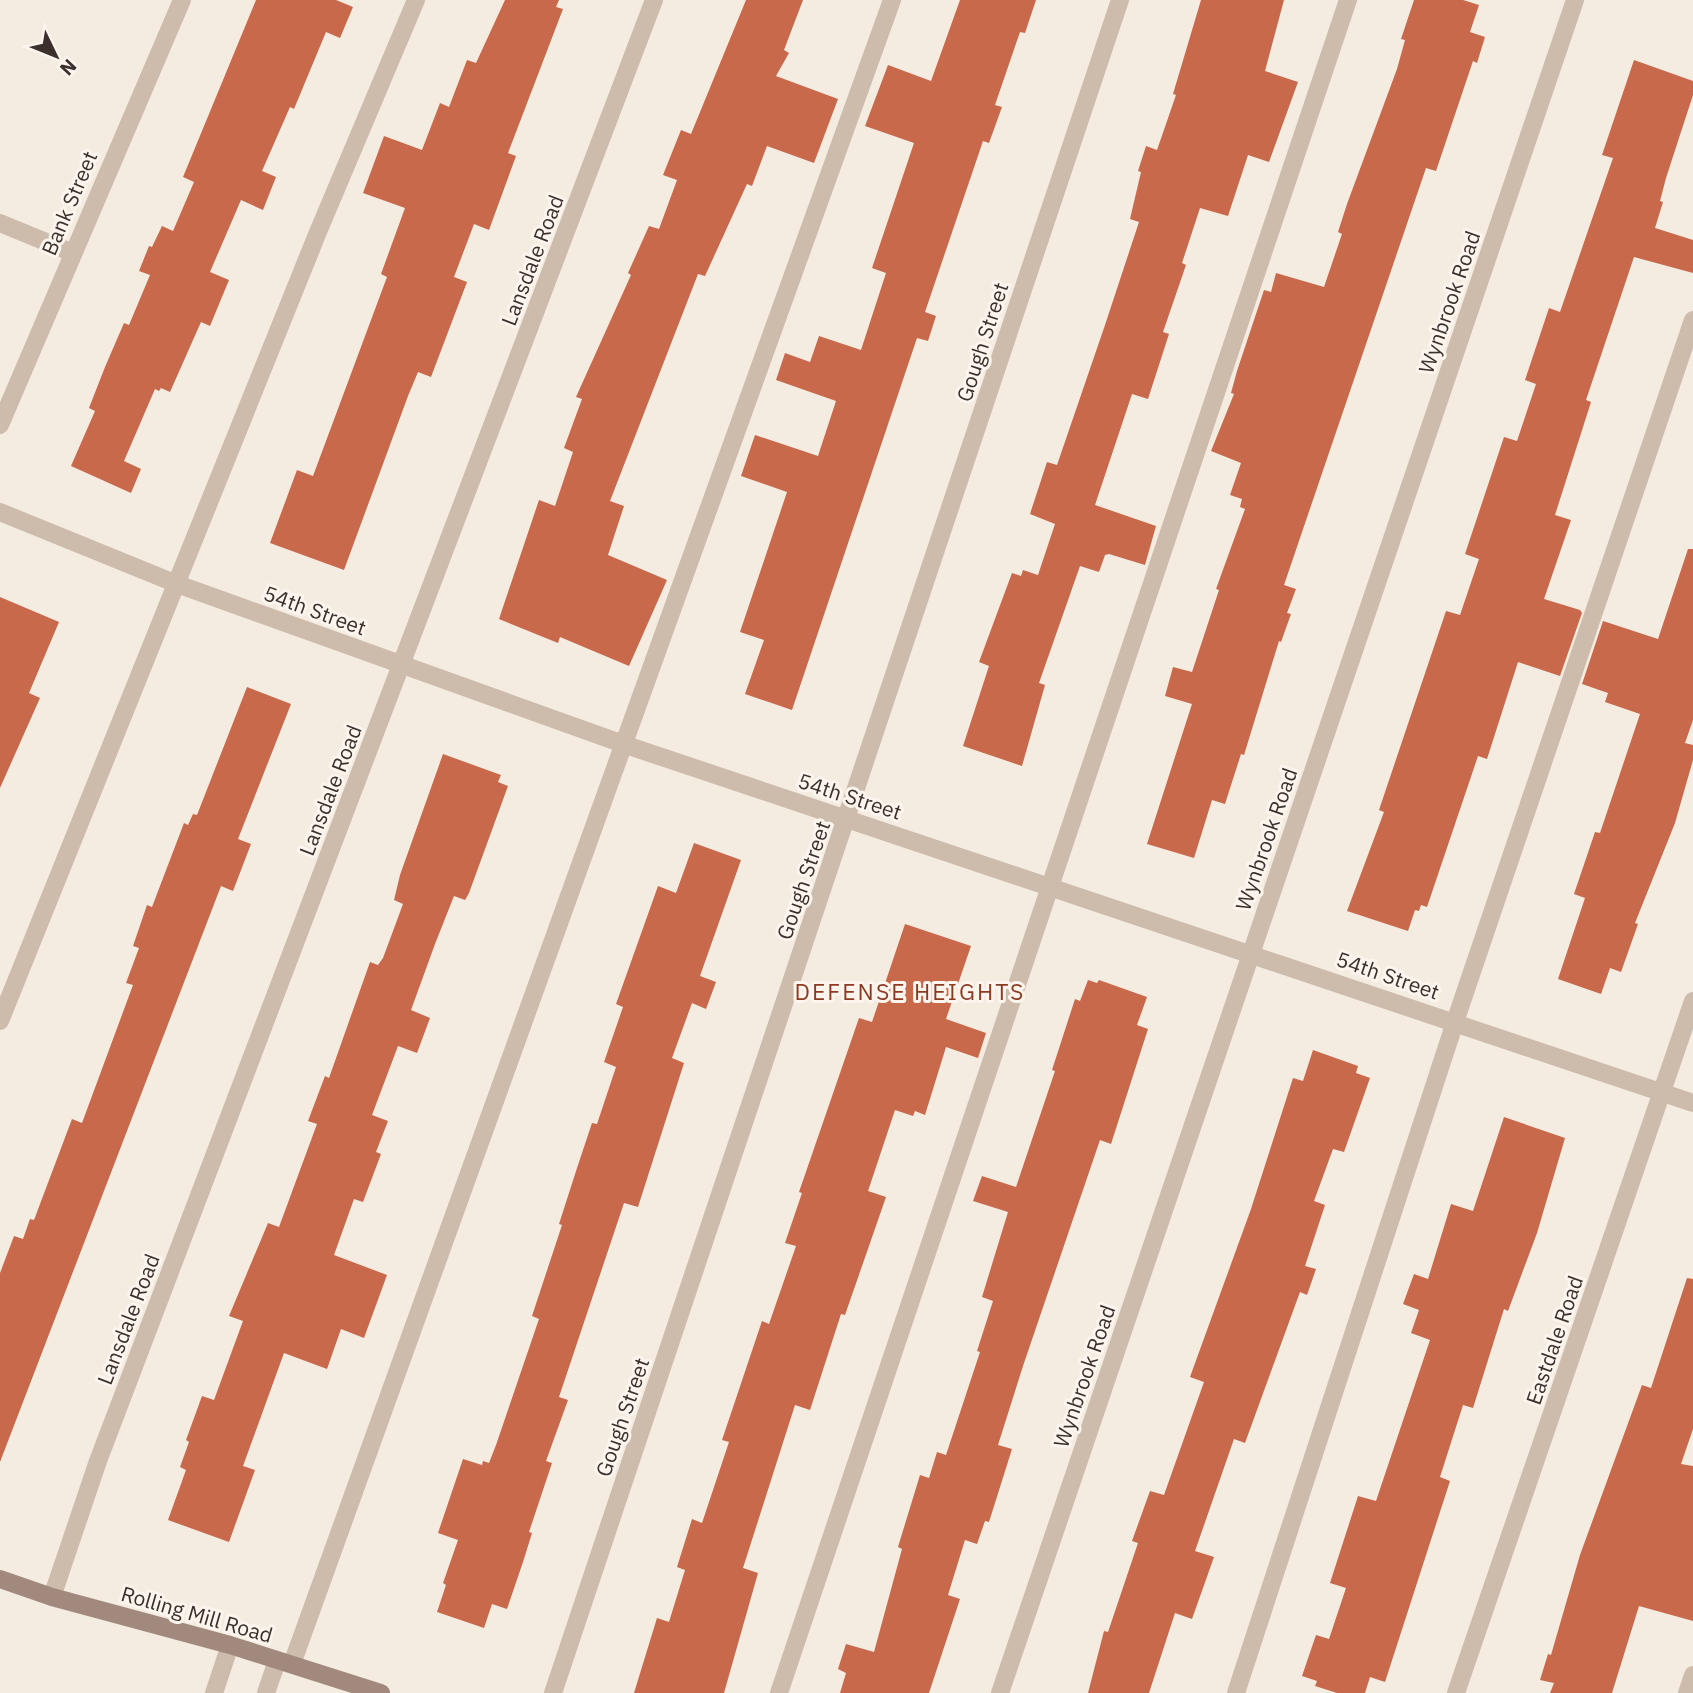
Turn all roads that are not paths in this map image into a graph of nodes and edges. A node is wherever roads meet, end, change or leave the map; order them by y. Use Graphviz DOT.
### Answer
graph roads {
  1 [pos="182,0"];
  2 [pos="416,0"];
  3 [pos="654,0"];
  4 [pos="892,0"];
  5 [pos="1120,0"];
  6 [pos="1348,0"];
  7 [pos="1575,0"];
  8 [pos="0,223"];
  9 [pos="72,253"];
  10 [pos="1693,320"];
  11 [pos="0,425"];
  12 [pos="0,512"];
  13 [pos="177,584"];
  14 [pos="402,666"];
  15 [pos="626,744"];
  16 [pos="847,820"];
  17 [pos="1051,886"];
  18 [pos="1252,952"];
  19 [pos="1693,1001"];
  20 [pos="0,1021"];
  21 [pos="1455,1022"];
  22 [pos="1663,1092"];
  23 [pos="1693,1103"];
  24 [pos="0,1578"];
  25 [pos="52,1597"];
  26 [pos="230,1645"];
  27 [pos="285,1662"];
  28 [pos="1693,1675"];
  29 [pos="214,1693"];
  30 [pos="266,1693"];
  31 [pos="381,1693"];
  32 [pos="553,1693"];
  33 [pos="779,1693"];
  34 [pos="1000,1693"];
  35 [pos="1236,1693"];
  36 [pos="1456,1693"];
  37 [pos="1687,1693"];
  1 -- 9 [label="street, Bank Street"];
  2 -- 13 [label="street"];
  3 -- 14 [label="street, Lansdale Road"];
  4 -- 15 [label="street"];
  5 -- 16 [label="street, Gough Street"];
  6 -- 17 [label="street"];
  7 -- 18 [label="street, Wynbrook Road"];
  8 -- 9 [label="street"];
  9 -- 11 [label="street, Bank Street"];
  10 -- 21 [label="street"];
  12 -- 13 [label="street, 54th Street"];
  13 -- 14 [label="street, 54th Street"];
  13 -- 20 [label="street"];
  14 -- 15 [label="street, 54th Street"];
  14 -- 25 [label="street, Lansdale Road"];
  15 -- 16 [label="street, 54th Street"];
  15 -- 27 [label="street"];
  16 -- 17 [label="street, 54th Street"];
  16 -- 32 [label="street, Gough Street"];
  17 -- 18 [label="street, 54th Street"];
  17 -- 33 [label="street"];
  18 -- 21 [label="street, 54th Street"];
  18 -- 34 [label="street, Wynbrook Road"];
  19 -- 22 [label="street, Eastdale Road"];
  21 -- 22 [label="street, 54th Street"];
  21 -- 35 [label="street"];
  22 -- 23 [label="street, 54th Street"];
  22 -- 36 [label="street, Eastdale Road"];
  24 -- 25 [label="street, Rolling Mill Road"];
  25 -- 26 [label="street, Rolling Mill Road"];
  26 -- 27 [label="street, Rolling Mill Road"];
  26 -- 29 [label="street"];
  27 -- 30 [label="street"];
  27 -- 31 [label="street, Rolling Mill Road"];
  28 -- 37 [label="street"];
}
